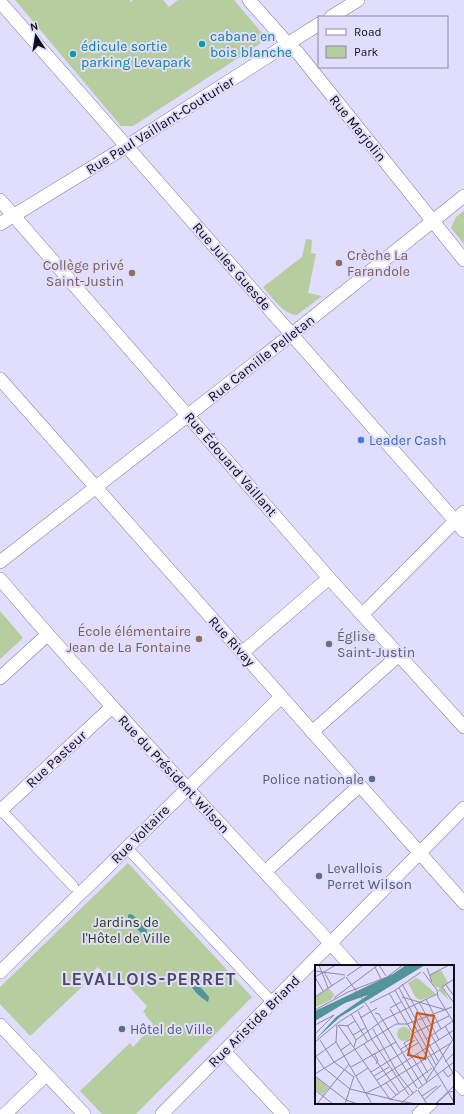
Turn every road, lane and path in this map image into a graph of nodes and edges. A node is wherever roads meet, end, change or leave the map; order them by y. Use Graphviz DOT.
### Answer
graph roads {
  1 [pos="249,0"];
  2 [pos="358,0"];
  3 [pos="0,2"];
  4 [pos="333,16"];
  5 [pos="318,25"];
  6 [pos="288,44"];
  7 [pos="127,146"];
  8 [pos="464,196"];
  9 [pos="0,200"];
  10 [pos="14,216"];
  11 [pos="432,220"];
  12 [pos="0,224"];
  13 [pos="464,260"];
  14 [pos="292,334"];
  15 [pos="0,379"];
  16 [pos="188,414"];
  17 [pos="95,487"];
  18 [pos="460,517"];
  19 [pos="464,531"];
  20 [pos="0,562"];
  21 [pos="330,578"];
  22 [pos="0,579"];
  23 [pos="363,614"];
  24 [pos="47,634"];
  25 [pos="242,653"];
  26 [pos="399,655"];
  27 [pos="0,678"];
  28 [pos="281,697"];
  29 [pos="112,707"];
  30 [pos="464,727"];
  31 [pos="312,732"];
  32 [pos="359,786"];
  33 [pos="187,788"];
  34 [pos="464,808"];
  35 [pos="0,810"];
  36 [pos="127,848"];
  37 [pos="420,854"];
  38 [pos="265,872"];
  39 [pos="72,886"];
  40 [pos="464,903"];
  41 [pos="331,944"];
  42 [pos="350,965"];
  43 [pos="0,972"];
  44 [pos="272,1002"];
  45 [pos="0,1025"];
  46 [pos="224,1051"];
  47 [pos="46,1075"];
  48 [pos="430,1104"];
  49 [pos="5,1114"];
  50 [pos="84,1114"];
  51 [pos="162,1114"];
  52 [pos="283,1114"];
  53 [pos="419,1114"];
  1 -- 6 [label="street, Rue Marjolin"];
  2 -- 4 [label="street"];
  3 -- 7 [label="street, Rue Jules Guesde"];
  5 -- 6 [label="street, Rue Paul Vaillant-Couturier"];
  6 -- 7 [label="street, Rue Paul Vaillant-Couturier"];
  6 -- 11 [label="street, Rue Marjolin"];
  7 -- 10 [label="street, Rue Paul Vaillant-Couturier"];
  7 -- 14 [label="street, Rue Jules Guesde"];
  8 -- 11 [label="street, Rue Camille Pelletan"];
  9 -- 10 [label="street, Rue Édouard Vaillant"];
  10 -- 12 [label="street, Rue Paul Vaillant-Couturier"];
  10 -- 16 [label="street, Rue Édouard Vaillant"];
  11 -- 13 [label="street, Rue Marjolin"];
  11 -- 14 [label="street, Rue Camille Pelletan"];
  14 -- 16 [label="street, Rue Camille Pelletan"];
  14 -- 18 [label="street, Rue Jules Guesde"];
  15 -- 17 [label="street, Rue Rivay"];
  16 -- 17 [label="street, Rue Camille Pelletan"];
  16 -- 21 [label="street, Rue Édouard Vaillant"];
  17 -- 20 [label="street, Rue Camille Pelletan"];
  17 -- 25 [label="street, Rue Rivay"];
  18 -- 19 [label="street, Rue Jules Guesde"];
  18 -- 23 [label="street"];
  21 -- 23 [label="street, Rue Édouard Vaillant"];
  21 -- 25 [label="street"];
  22 -- 24 [label="street, Rue du Président Wilson"];
  23 -- 26 [label="street, Rue Édouard Vaillant"];
  24 -- 27 [label="street"];
  24 -- 29 [label="street, Rue du Président Wilson"];
  25 -- 28 [label="street, Rue Rivay"];
  26 -- 30 [label="street, Rue Édouard Vaillant"];
  26 -- 31 [label="street"];
  28 -- 31 [label="street, Rue Rivay"];
  28 -- 33 [label="street, Rue Voltaire"];
  29 -- 33 [label="street, Rue du Président Wilson"];
  29 -- 35 [label="street, Rue Pasteur"];
  31 -- 32 [label="street, Rue Rivay"];
  32 -- 37 [label="street, Rue Rivay"];
  32 -- 38 [label="street"];
  33 -- 36 [label="street, Rue Voltaire"];
  33 -- 38 [label="street, Rue du Président Wilson"];
  34 -- 37 [label="street, Rue Aristide Briand"];
  35 -- 39 [label="street"];
  36 -- 43 [label="street, Rue Voltaire"];
  36 -- 44 [label="street"];
  37 -- 40 [label="street, Rue Rivay"];
  37 -- 41 [label="street, Rue Aristide Briand"];
  38 -- 41 [label="street, Rue du Président Wilson"];
  41 -- 42 [label="street, Rue du Président Wilson"];
  41 -- 44 [label="street, Rue Aristide Briand"];
  44 -- 46 [label="street, Rue Aristide Briand"];
  45 -- 47 [label="street"];
  46 -- 51 [label="street, Rue Aristide Briand"];
  46 -- 52 [label="street"];
  47 -- 49 [label="street"];
  47 -- 50 [label="street"];
  48 -- 53 [label="street"];
}
